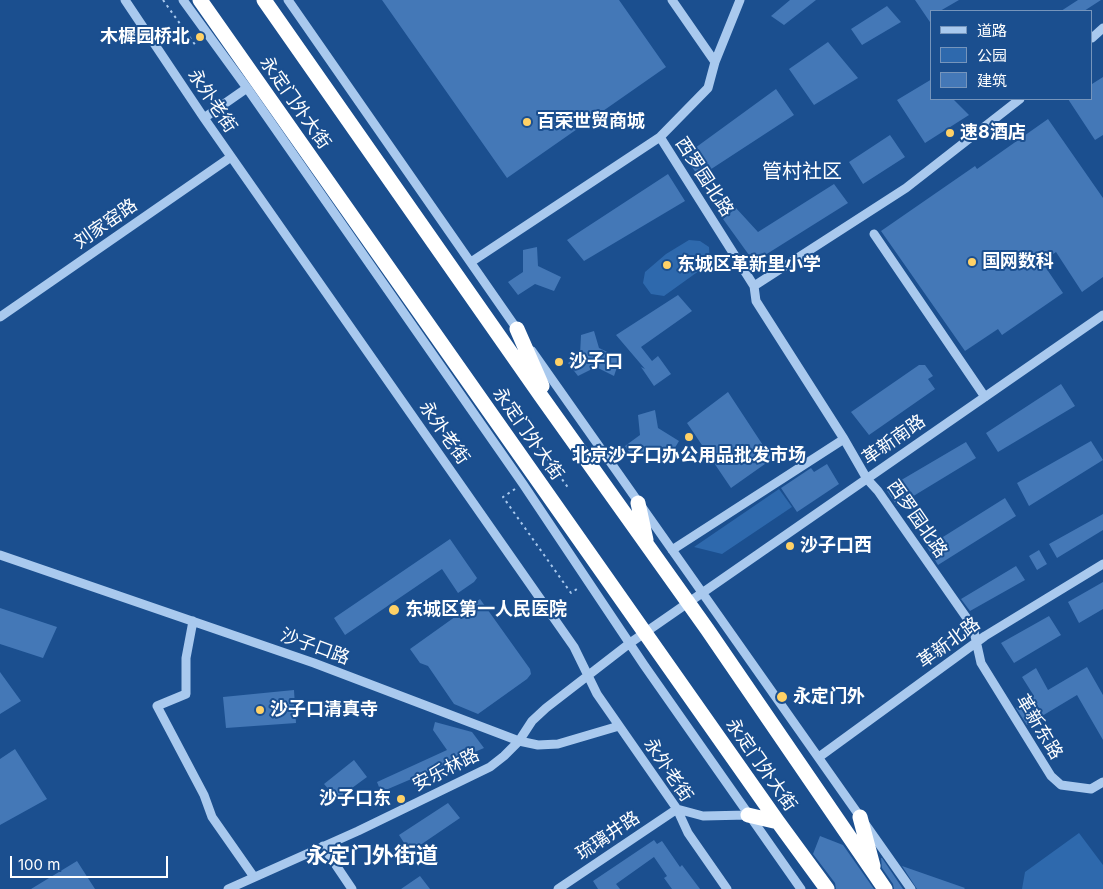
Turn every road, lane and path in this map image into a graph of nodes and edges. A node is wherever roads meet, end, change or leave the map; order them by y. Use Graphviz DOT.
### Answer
graph roads {
  1 [pos="126,0"];
  2 [pos="163,0"];
  3 [pos="183,0"];
  4 [pos="200,0"];
  5 [pos="264,0"];
  6 [pos="288,0"];
  7 [pos="672,0"];
  8 [pos="740,0"];
  9 [pos="1103,28"];
  10 [pos="1093,37"];
  11 [pos="196,46"];
  12 [pos="715,62"];
  13 [pos="247,88"];
  14 [pos="1019,100"];
  15 [pos="204,118"];
  16 [pos="660,137"];
  17 [pos="231,157"];
  18 [pos="874,234"];
  19 [pos="471,262"];
  20 [pos="754,286"];
  21 [pos="1103,315"];
  22 [pos="0,317"];
  23 [pos="518,329"];
  24 [pos="985,397"];
  25 [pos="553,413"];
  26 [pos="532,437"];
  27 [pos="844,439"];
  28 [pos="867,479"];
  29 [pos="523,484"];
  30 [pos="569,489"];
  31 [pos="638,503"];
  32 [pos="648,546"];
  33 [pos="672,550"];
  34 [pos="0,555"];
  35 [pos="1103,564"];
  36 [pos="704,592"];
  37 [pos="571,593"];
  38 [pos="688,603"];
  39 [pos="193,621"];
  40 [pos="645,633"];
  41 [pos="630,643"];
  42 [pos="976,643"];
  43 [pos="588,674"];
  44 [pos="619,726"];
  45 [pos="519,741"];
  46 [pos="819,757"];
  47 [pos="1103,782"];
  48 [pos="677,809"];
  49 [pos="748,815"];
  50 [pos="860,817"];
  51 [pos="778,822"];
  52 [pos="323,846"];
  53 [pos="254,877"];
  54 [pos="880,883"];
  55 [pos="228,889"];
  56 [pos="352,889"];
  57 [pos="558,889"];
  58 [pos="727,889"];
  59 [pos="801,889"];
  60 [pos="827,889"];
  61 [pos="911,889"];
  1 -- 15 [label="street, 永外老街"];
  2 -- 11 [label="path"];
  3 -- 13 [label="street, 永定门外大街"];
  4 -- 40 [label="highway, 永定门外大街"];
  5 -- 25 [label="highway, 永定门外大街"];
  6 -- 19 [label="street"];
  7 -- 12 [label="street"];
  8 -- 12 [label="street"];
  9 -- 10 [label="street"];
  12 -- 16 [label="street"];
  13 -- 15 [label="street"];
  13 -- 29 [label="street, 永定门外大街"];
  14 -- 20 [label="street"];
  15 -- 17 [label="street, 永外老街"];
  16 -- 19 [label="street"];
  16 -- 20 [label="street, 西罗园北路"];
  17 -- 22 [label="street, 刘家窑路"];
  17 -- 43 [label="street, 永外老街"];
  18 -- 24 [label="street"];
  19 -- 23 [label="street"];
  20 -- 27 [label="street, 西罗园北路"];
  21 -- 24 [label="street, 革新南路"];
  23 -- 25 [label="highway"];
  23 -- 31 [label="street"];
  24 -- 28 [label="street, 革新南路"];
  25 -- 32 [label="highway, 永定门外大街"];
  26 -- 30 [label="path"];
  27 -- 28 [label="street, 西罗园北路"];
  27 -- 33 [label="street"];
  28 -- 36 [label="street, 革新南路"];
  28 -- 42 [label="street, 西罗园北路"];
  29 -- 37 [label="path"];
  29 -- 41 [label="street, 永定门外大街"];
  31 -- 32 [label="highway"];
  31 -- 33 [label="street"];
  32 -- 38 [label="highway, 永定门外大街"];
  33 -- 36 [label="street"];
  34 -- 39 [label="street, 沙子口路"];
  35 -- 42 [label="street, 革新北路"];
  36 -- 38 [label="street, 革新南路"];
  36 -- 46 [label="street"];
  38 -- 40 [label="street, 安乐林路"];
  38 -- 54 [label="highway, 永定门外大街"];
  39 -- 45 [label="street, 沙子口路"];
  39 -- 53 [label="street"];
  40 -- 41 [label="street, 安乐林路"];
  40 -- 51 [label="highway, 永定门外大街"];
  41 -- 43 [label="street, 安乐林路"];
  41 -- 49 [label="street, 永定门外大街"];
  42 -- 46 [label="street, 革新北路"];
  42 -- 47 [label="street, 革新东路"];
  43 -- 44 [label="street, 永外老街"];
  43 -- 45 [label="street, 安乐林路"];
  44 -- 45 [label="street, 沙子口路"];
  44 -- 48 [label="street, 永外老街"];
  45 -- 52 [label="street, 安乐林路"];
  46 -- 50 [label="street"];
  48 -- 49 [label="street"];
  48 -- 57 [label="street, 琉璃井路"];
  48 -- 58 [label="street, 永外老街"];
  49 -- 51 [label="highway"];
  49 -- 59 [label="street, 永定门外大街"];
  50 -- 54 [label="highway"];
  50 -- 61 [label="street"];
  51 -- 60 [label="highway, 永定门外大街"];
  52 -- 53 [label="street, 安乐林路"];
  52 -- 56 [label="street"];
  53 -- 55 [label="street, 安乐林路"];
}
